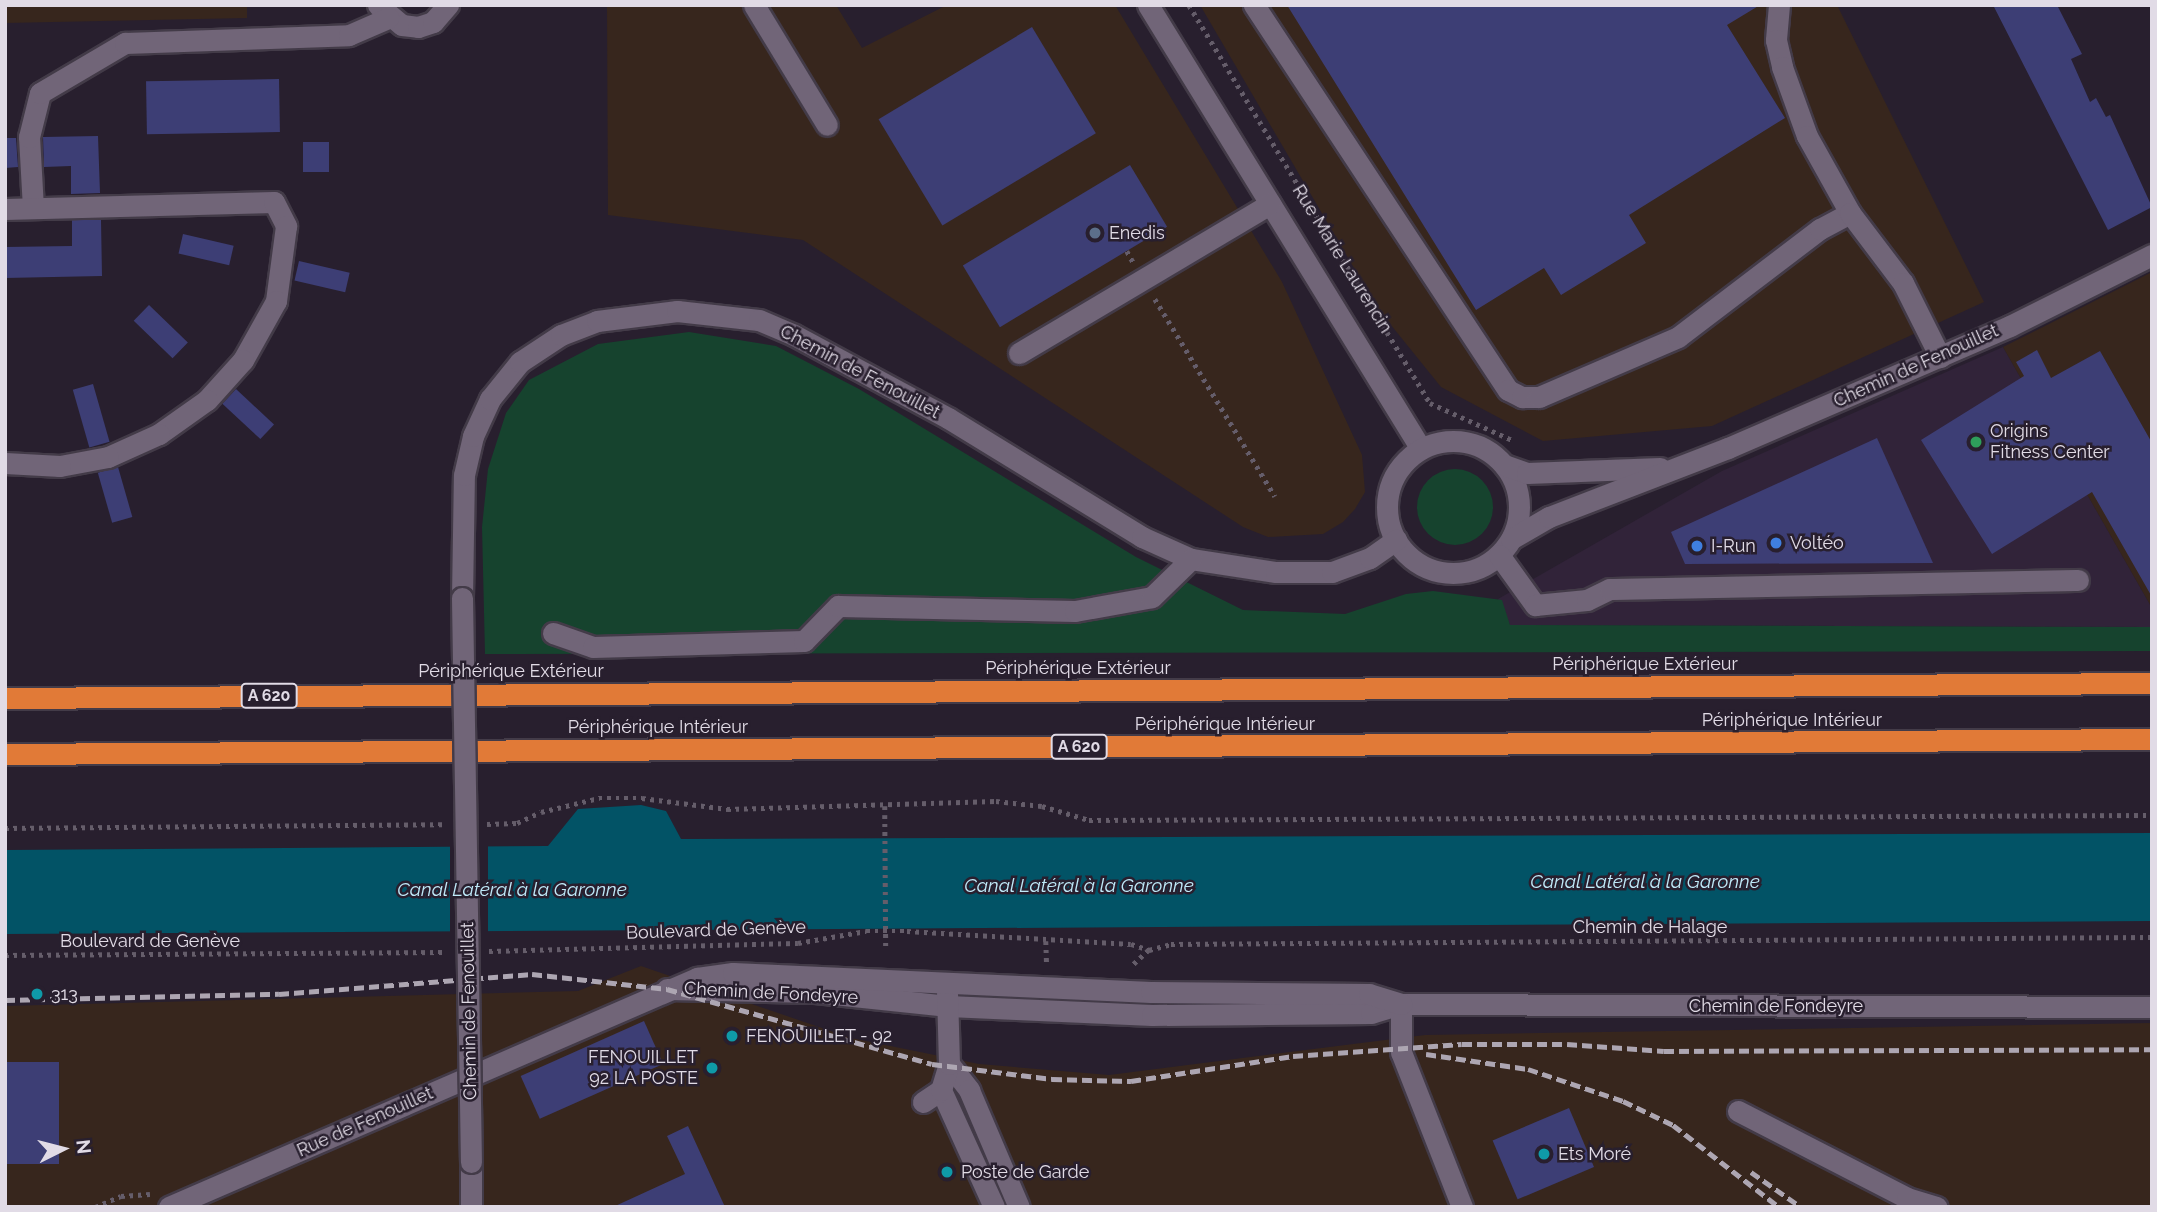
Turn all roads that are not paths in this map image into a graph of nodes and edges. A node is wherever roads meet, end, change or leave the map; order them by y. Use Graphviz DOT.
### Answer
graph roads {
  1 [pos="448,5"];
  2 [pos="754,5"];
  3 [pos="1148,5"];
  4 [pos="1254,5"];
  5 [pos="1779,5"];
  6 [pos="383,11"];
  7 [pos="827,125"];
  8 [pos="1270,204"];
  9 [pos="33,208"];
  10 [pos="5,209"];
  11 [pos="1850,213"];
  12 [pos="2152,255"];
  13 [pos="1019,353"];
  14 [pos="1940,357"];
  15 [pos="1421,449"];
  16 [pos="5,463"];
  17 [pos="1504,465"];
  18 [pos="1676,468"];
  19 [pos="1396,540"];
  20 [pos="1505,547"];
  21 [pos="1192,559"];
  22 [pos="2078,580"];
  23 [pos="552,633"];
  24 [pos="2152,683"];
  25 [pos="5,698"];
  26 [pos="2152,739"];
  27 [pos="5,754"];
  28 [pos="947,984"];
  29 [pos="667,989"];
  30 [pos="1401,1004"];
  31 [pos="948,1006"];
  32 [pos="2152,1007"];
  33 [pos="949,1064"];
  34 [pos="1738,1111"];
  35 [pos="217,1188"];
  36 [pos="165,1200"];
  37 [pos="200,1207"];
  38 [pos="471,1207"];
  39 [pos="994,1207"];
  40 [pos="1019,1207"];
  41 [pos="1462,1207"];
  42 [pos="1937,1207"];
  1 -- 6 [label="street"];
  2 -- 7 [label="street"];
  3 -- 8 [label="street, Rue Marie Laurencin"];
  4 -- 11 [label="street"];
  5 -- 11 [label="street"];
  6 -- 9 [label="street"];
  8 -- 13 [label="street"];
  8 -- 15 [label="street, Rue Marie Laurencin"];
  9 -- 10 [label="street"];
  9 -- 16 [label="street"];
  11 -- 14 [label="street"];
  12 -- 14 [label="street, Chemin de Fenouillet"];
  14 -- 18 [label="street, Chemin de Fenouillet"];
  15 -- 17 [label="street"];
  15 -- 19 [label="street"];
  17 -- 18 [label="street, Chemin de Fenouillet"];
  17 -- 20 [label="street"];
  18 -- 20 [label="street, Chemin de Fenouillet"];
  19 -- 20 [label="street"];
  19 -- 21 [label="street, Chemin de Fenouillet"];
  20 -- 22 [label="street"];
  21 -- 23 [label="street"];
  21 -- 38 [label="street, Chemin de Fenouillet, bridge"];
  24 -- 25 [label="highway, Périphérique Extérieur / A 620"];
  26 -- 27 [label="highway, Périphérique Intérieur / A 620"];
  28 -- 29 [label="street, Chemin de Fondeyre"];
  28 -- 30 [label="street, Chemin de Fondeyre"];
  28 -- 31 [label="street"];
  29 -- 31 [label="street, Chemin de Fondeyre"];
  29 -- 35 [label="street, Rue de Fenouillet"];
  30 -- 31 [label="street, Chemin de Fondeyre"];
  30 -- 32 [label="street, Chemin de Fondeyre"];
  30 -- 41 [label="street"];
  31 -- 33 [label="street"];
  33 -- 39 [label="street"];
  33 -- 40 [label="street"];
  34 -- 42 [label="street"];
  35 -- 36 [label="street, Rue de Fenouillet"];
  35 -- 37 [label="street, Rue de Fenouillet"];
}
